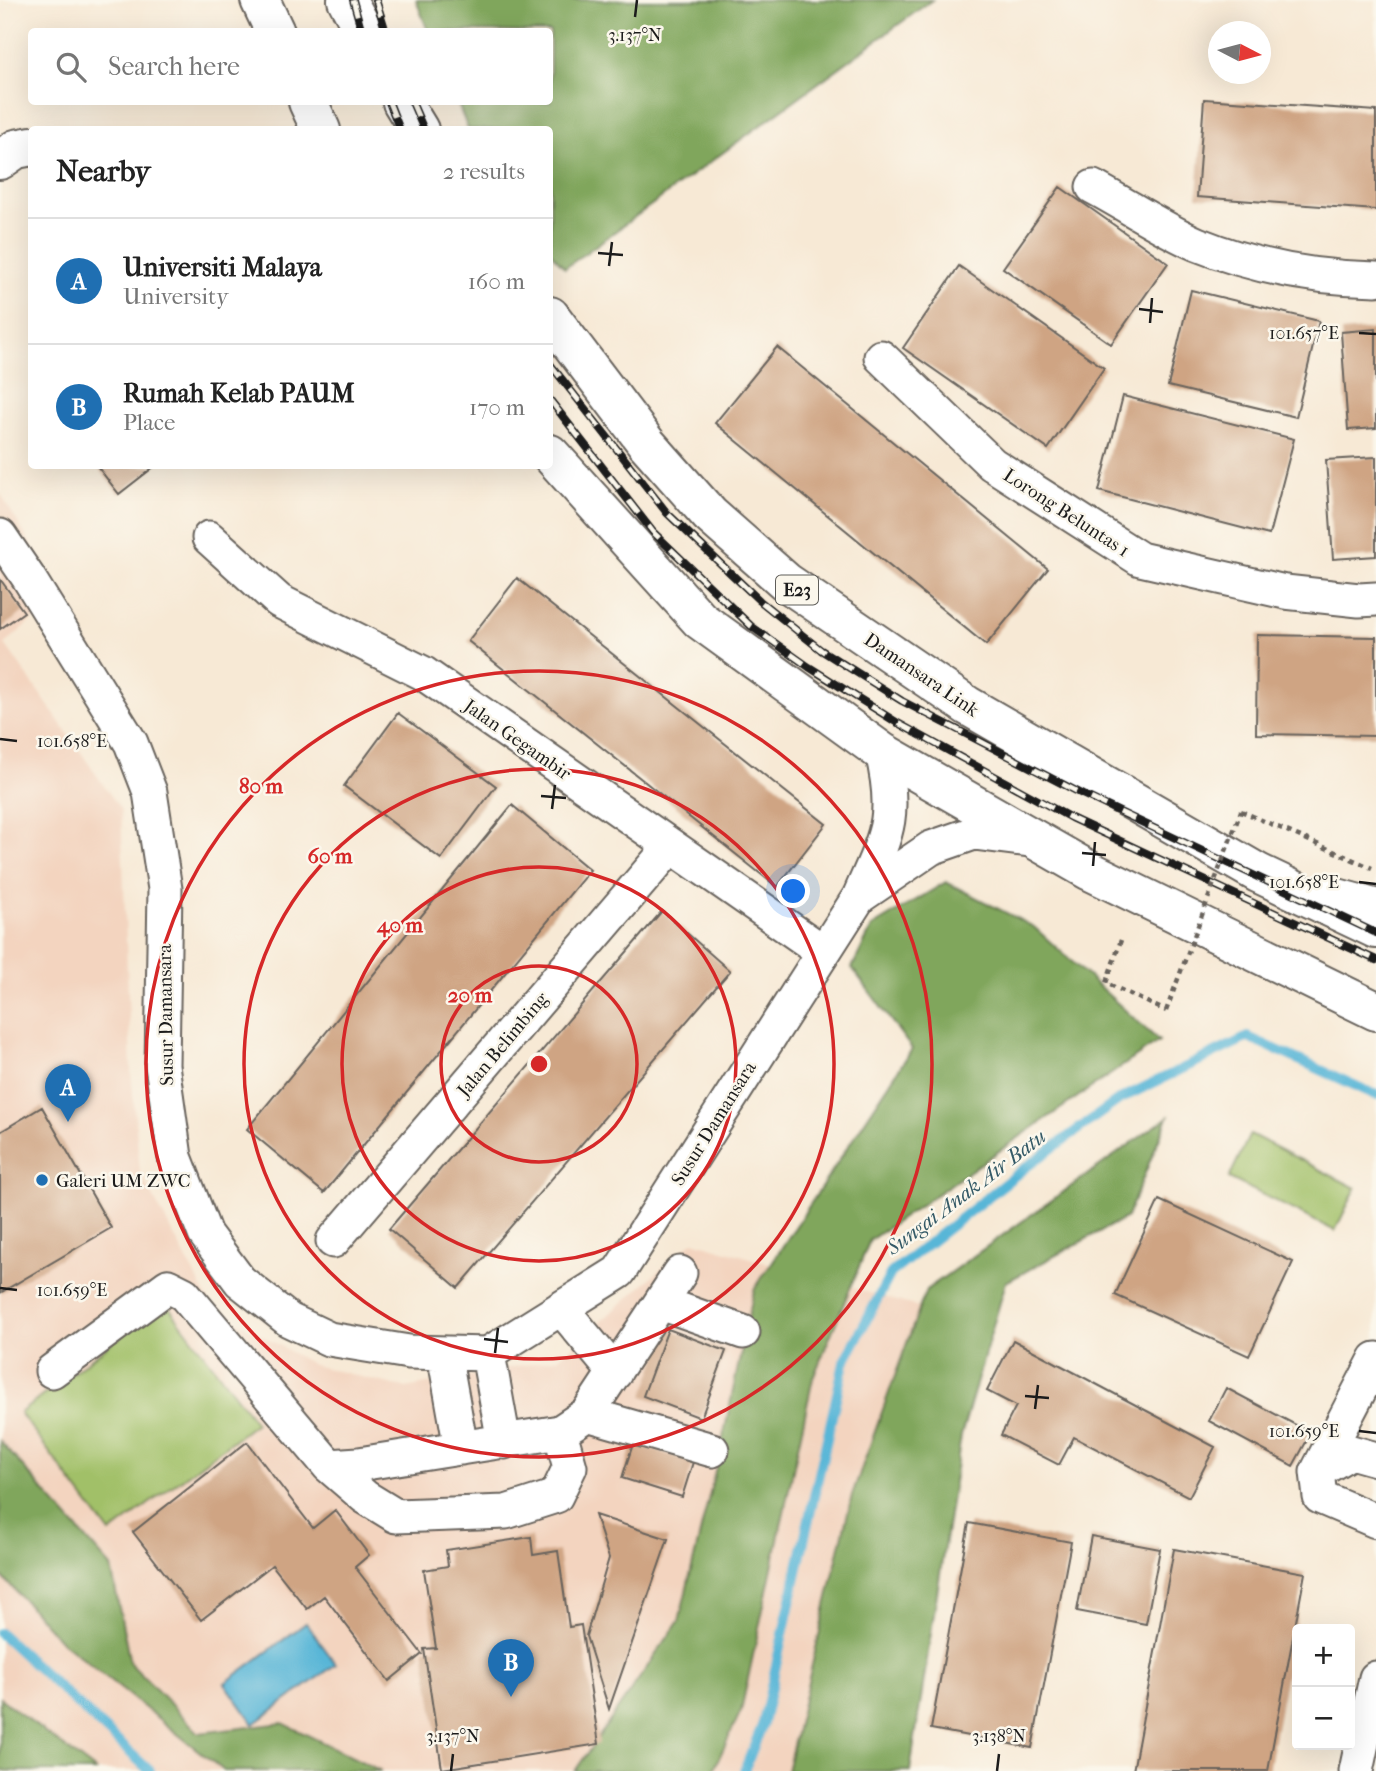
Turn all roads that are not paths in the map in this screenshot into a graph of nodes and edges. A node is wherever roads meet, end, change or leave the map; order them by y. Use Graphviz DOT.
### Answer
graph roads {
  1 [pos="260,0"];
  2 [pos="347,0"];
  3 [pos="273,28"];
  4 [pos="362,28"];
  5 [pos="308,105"];
  6 [pos="404,105"];
  7 [pos="319,126"];
  8 [pos="417,126"];
  9 [pos="28,147"];
  10 [pos="0,160"];
  11 [pos="1093,187"];
  12 [pos="1376,279"];
  13 [pos="553,320"];
  14 [pos="881,357"];
  15 [pos="553,457"];
  16 [pos="0,536"];
  17 [pos="209,538"];
  18 [pos="1376,599"];
  19 [pos="882,751"];
  20 [pos="1034,841"];
  21 [pos="671,846"];
  22 [pos="1258,873"];
  23 [pos="859,897"];
  24 [pos="1376,906"];
  25 [pos="1376,929"];
  26 [pos="822,951"];
  27 [pos="1376,1011"];
  28 [pos="333,1241"];
  29 [pos="680,1273"];
  30 [pos="661,1303"];
  31 [pos="561,1308"];
  32 [pos="743,1332"];
  33 [pos="444,1353"];
  34 [pos="488,1354"];
  35 [pos="1376,1359"];
  36 [pos="52,1371"];
  37 [pos="615,1373"];
  38 [pos="574,1423"];
  39 [pos="504,1442"];
  40 [pos="461,1448"];
  41 [pos="712,1450"];
  42 [pos="1376,1459"];
  43 [pos="329,1466"];
  44 [pos="1317,1472"];
  45 [pos="1376,1521"];
  46 [pos="1376,1678"];
  47 [pos="1356,1771"];
  1 -- 3 [label="highway"];
  2 -- 4 [label="highway"];
  5 -- 7 [label="highway"];
  6 -- 8 [label="highway"];
  9 -- 10 [label="highway"];
  11 -- 12 [label="street"];
  13 -- 22 [label="highway, Damansara Link / E23"];
  14 -- 18 [label="street, Lorong Beluntas 1"];
  15 -- 19 [label="highway"];
  16 -- 33 [label="street, Susur Damansara"];
  17 -- 21 [label="street, Jalan Gegambir"];
  19 -- 20 [label="highway"];
  19 -- 23 [label="street, Susur Damansara"];
  20 -- 23 [label="street, Susur Damansara"];
  20 -- 27 [label="highway"];
  21 -- 26 [label="street, Jalan Gegambir"];
  21 -- 28 [label="street, Jalan Belimbing"];
  22 -- 24 [label="street"];
  22 -- 25 [label="highway, Damansara Link / E23"];
  23 -- 26 [label="street, Susur Damansara"];
  26 -- 31 [label="street, Susur Damansara"];
  29 -- 30 [label="street"];
  30 -- 32 [label="street"];
  30 -- 37 [label="street"];
  31 -- 34 [label="street, Susur Damansara"];
  31 -- 37 [label="street"];
  33 -- 34 [label="street, Susur Damansara"];
  33 -- 40 [label="street"];
  34 -- 39 [label="street"];
  35 -- 44 [label="street"];
  36 -- 43 [label="street"];
  37 -- 38 [label="street"];
  38 -- 39 [label="street"];
  38 -- 41 [label="street"];
  38 -- 43 [label="street"];
  39 -- 40 [label="street"];
  40 -- 43 [label="street"];
  42 -- 44 [label="street"];
  44 -- 45 [label="street"];
  46 -- 47 [label="street"];
}
